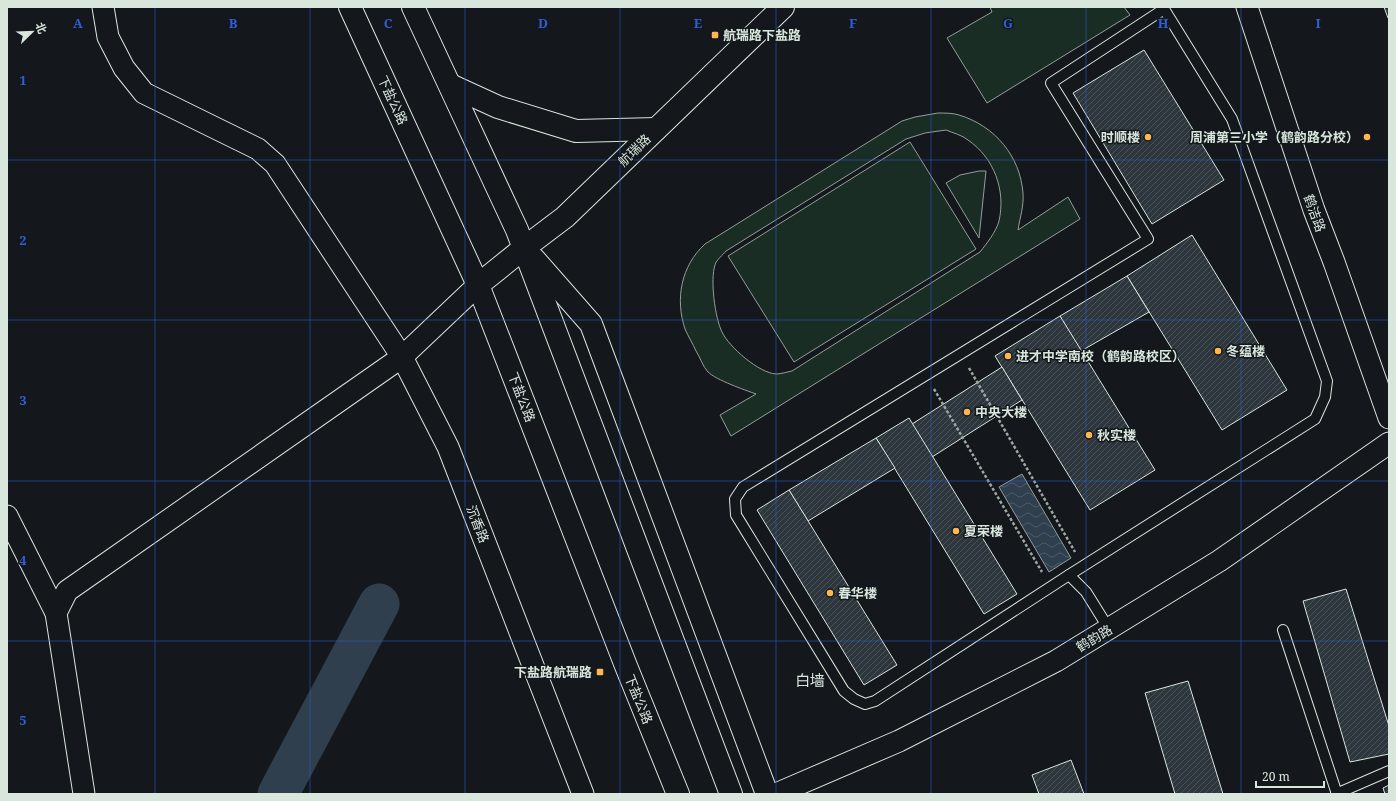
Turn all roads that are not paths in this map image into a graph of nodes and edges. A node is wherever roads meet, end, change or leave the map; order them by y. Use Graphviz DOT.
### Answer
graph roads {
  1 [pos="103,7"];
  2 [pos="350,7"];
  3 [pos="413,7"];
  4 [pos="783,7"];
  5 [pos="1246,7"];
  6 [pos="450,85"];
  7 [pos="656,129"];
  8 [pos="524,248"];
  9 [pos="478,285"];
  10 [pos="402,357"];
  11 [pos="1389,418"];
  12 [pos="1389,443"];
  13 [pos="7,516"];
  14 [pos="1068,576"];
  15 [pos="56,612"];
  16 [pos="1109,629"];
  17 [pos="1282,630"];
  18 [pos="1389,771"];
  19 [pos="84,794"];
  20 [pos="583,794"];
  21 [pos="678,794"];
  22 [pos="731,794"];
  23 [pos="767,794"];
  24 [pos="776,794"];
  25 [pos="1337,794"];
  1 -- 10 [label="street, 沉香路"];
  2 -- 9 [label="main road, 下盐公路"];
  3 -- 6 [label="main road"];
  4 -- 7 [label="main road, 航瑞路"];
  5 -- 11 [label="street, 鹤洁路"];
  6 -- 7 [label="main road"];
  6 -- 8 [label="main road"];
  7 -- 8 [label="main road, 航瑞路"];
  8 -- 9 [label="main road, 航瑞路"];
  8 -- 22 [label="main road"];
  8 -- 23 [label="main road"];
  9 -- 10 [label="street"];
  9 -- 21 [label="main road, 下盐公路"];
  10 -- 15 [label="street"];
  10 -- 20 [label="street, 沉香路"];
  12 -- 16 [label="street, 鹤韵路"];
  13 -- 15 [label="street"];
  14 -- 14 [label="lane"];
  14 -- 16 [label="lane"];
  15 -- 19 [label="street"];
  16 -- 24 [label="street, 鹤韵路"];
  17 -- 25 [label="lane"];
  18 -- 25 [label="lane"];
}
